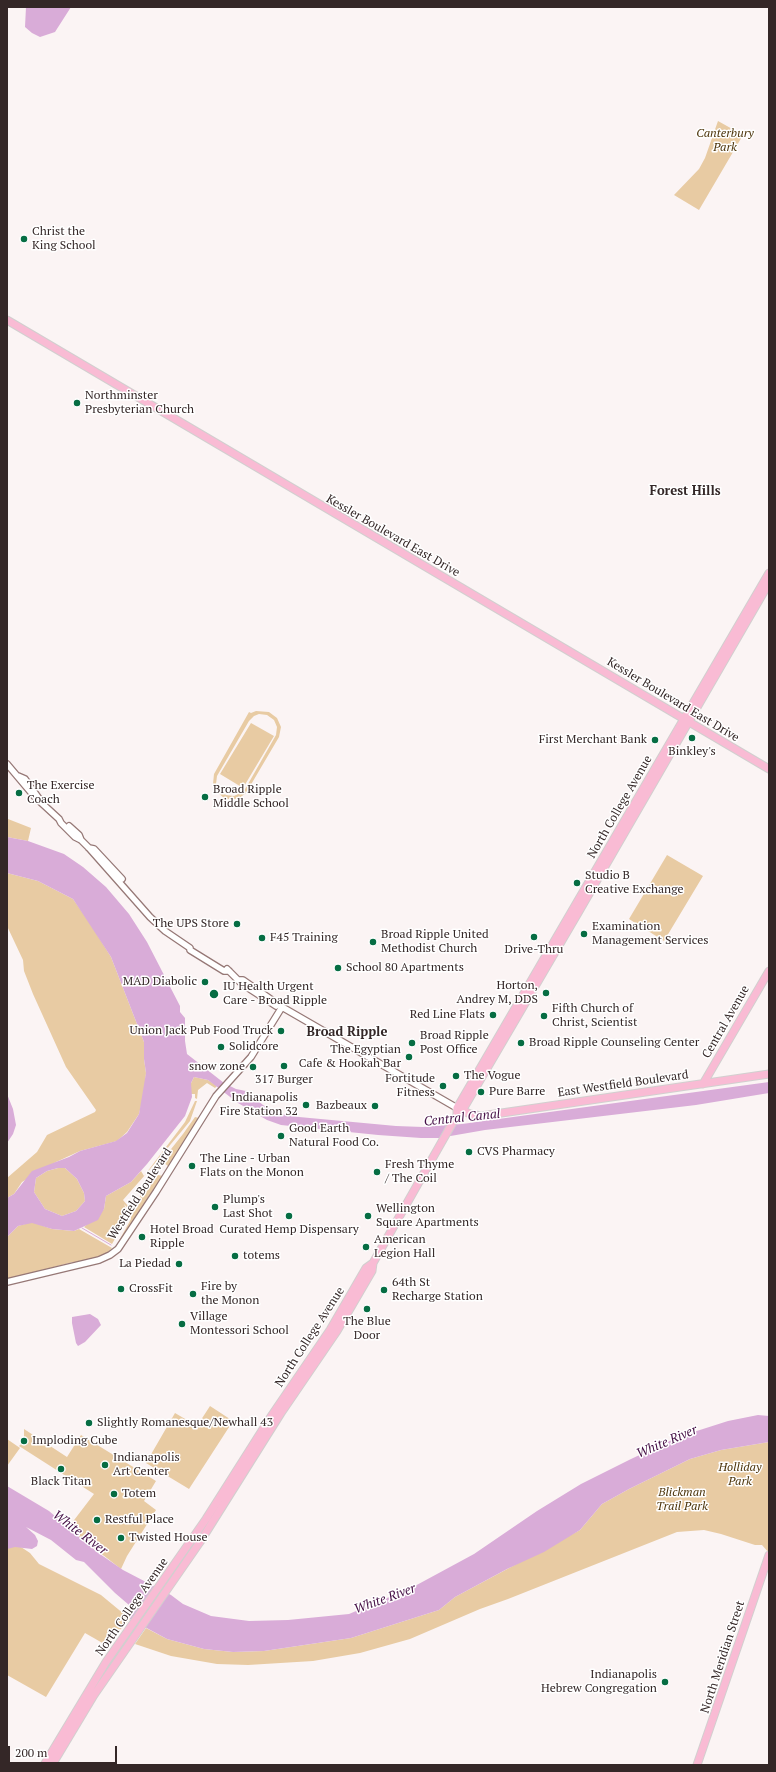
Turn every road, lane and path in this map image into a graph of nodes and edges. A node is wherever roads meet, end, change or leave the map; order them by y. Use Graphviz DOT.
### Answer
graph roads {
  1 [pos="7,320"];
  2 [pos="769,574"];
  3 [pos="769,584"];
  4 [pos="686,721"];
  5 [pos="7,764"];
  6 [pos="769,769"];
  7 [pos="769,970"];
  8 [pos="282,1007"];
  9 [pos="769,1074"];
  10 [pos="703,1084"];
  11 [pos="458,1114"];
  12 [pos="373,1263"];
  13 [pos="7,1282"];
  14 [pos="769,1555"];
  15 [pos="44,1765"];
  16 [pos="52,1765"];
  17 [pos="697,1765"];
  1 -- 4 [label="main road, Kessler Boulevard East Drive"];
  2 -- 4 [label="main road, North College Avenue"];
  3 -- 4 [label="main road, North College Avenue"];
  4 -- 6 [label="main road, Kessler Boulevard East Drive"];
  4 -- 11 [label="main road, North College Avenue"];
  5 -- 8 [label="street"];
  7 -- 10 [label="main road, Central Avenue"];
  8 -- 11 [label="street"];
  8 -- 13 [label="street, Westfield Boulevard"];
  9 -- 10 [label="main road, East Westfield Boulevard"];
  10 -- 11 [label="main road, East Westfield Boulevard"];
  11 -- 12 [label="main road, North College Avenue"];
  12 -- 15 [label="main road, North College Avenue"];
  12 -- 16 [label="main road, North College Avenue"];
  14 -- 17 [label="main road, North Meridian Street"];
}
